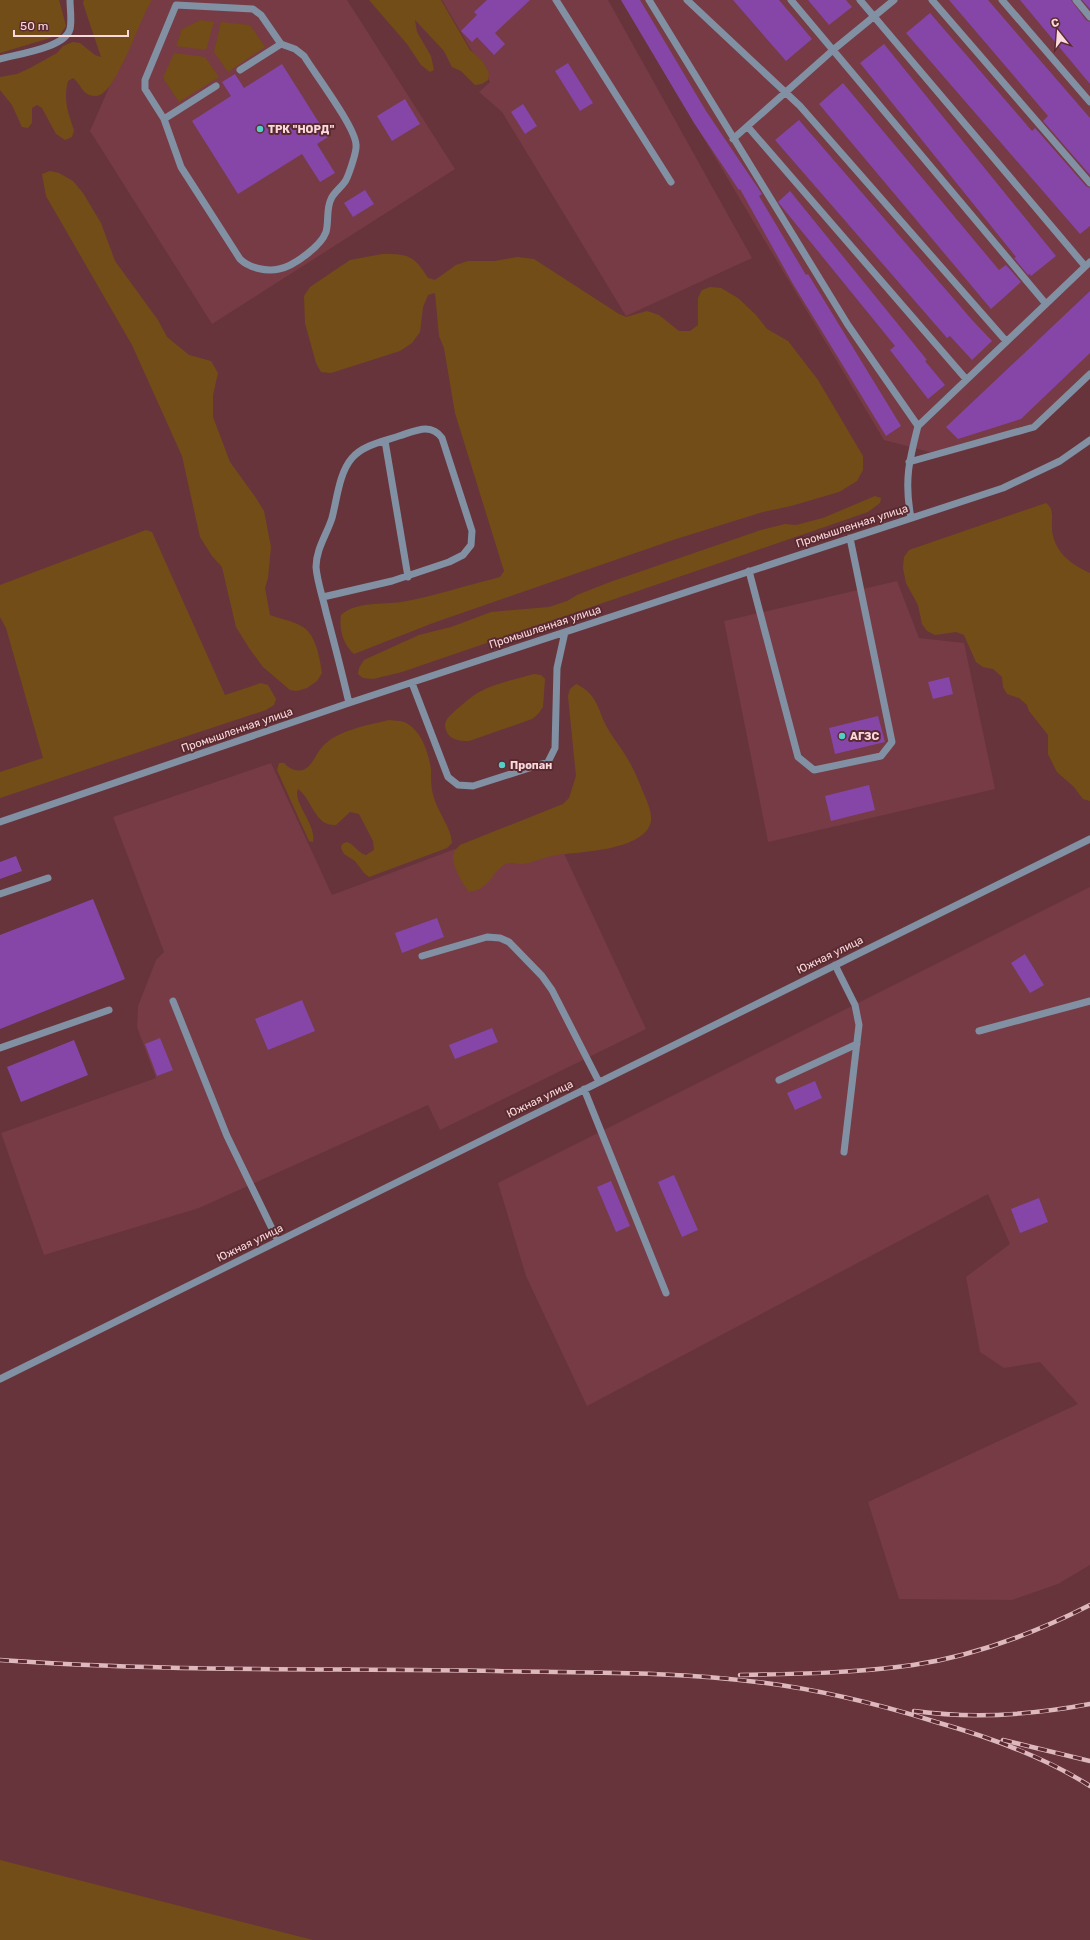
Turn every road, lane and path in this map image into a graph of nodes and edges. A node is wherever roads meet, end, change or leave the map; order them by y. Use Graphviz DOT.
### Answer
graph roads {
  1 [pos="70,0"];
  2 [pos="556,0"];
  3 [pos="649,0"];
  4 [pos="687,0"];
  5 [pos="791,0"];
  6 [pos="860,0"];
  7 [pos="894,0"];
  8 [pos="932,0"];
  9 [pos="1002,0"];
  10 [pos="1076,0"];
  11 [pos="175,2"];
  12 [pos="873,16"];
  13 [pos="1090,17"];
  14 [pos="281,44"];
  15 [pos="834,50"];
  16 [pos="0,59"];
  17 [pos="240,70"];
  18 [pos="216,86"];
  19 [pos="786,93"];
  20 [pos="1090,102"];
  21 [pos="164,119"];
  22 [pos="748,127"];
  23 [pos="733,139"];
  24 [pos="671,182"];
  25 [pos="1090,183"];
  26 [pos="1088,264"];
  27 [pos="1046,304"];
  28 [pos="1006,341"];
  29 [pos="1090,374"];
  30 [pos="966,379"];
  31 [pos="918,426"];
  32 [pos="1090,440"];
  33 [pos="385,441"];
  34 [pos="909,462"];
  35 [pos="911,518"];
  36 [pos="850,538"];
  37 [pos="749,571"];
  38 [pos="408,577"];
  39 [pos="323,597"];
  40 [pos="565,632"];
  41 [pos="412,683"];
  42 [pos="349,703"];
  43 [pos="0,822"];
  44 [pos="1090,839"];
  45 [pos="48,878"];
  46 [pos="0,894"];
  47 [pos="422,956"];
  48 [pos="835,965"];
  49 [pos="173,1001"];
  50 [pos="1089,1004"];
  51 [pos="109,1010"];
  52 [pos="979,1031"];
  53 [pos="857,1044"];
  54 [pos="0,1048"];
  55 [pos="779,1080"];
  56 [pos="599,1082"];
  57 [pos="584,1089"];
  58 [pos="844,1152"];
  59 [pos="278,1241"];
  60 [pos="666,1293"];
  61 [pos="0,1379"];
  1 -- 16 [label="street"];
  2 -- 24 [label="street"];
  3 -- 23 [label="street"];
  4 -- 19 [label="street"];
  5 -- 15 [label="street"];
  6 -- 12 [label="street"];
  7 -- 12 [label="street"];
  8 -- 25 [label="street"];
  9 -- 20 [label="street"];
  10 -- 13 [label="street"];
  11 -- 14 [label="street"];
  11 -- 21 [label="street"];
  12 -- 15 [label="street"];
  12 -- 26 [label="street"];
  14 -- 17 [label="street"];
  14 -- 21 [label="street"];
  15 -- 19 [label="street"];
  15 -- 27 [label="street"];
  18 -- 21 [label="street"];
  19 -- 22 [label="street"];
  19 -- 28 [label="street"];
  22 -- 23 [label="street"];
  22 -- 30 [label="street"];
  23 -- 31 [label="street"];
  26 -- 27 [label="street"];
  27 -- 28 [label="street"];
  28 -- 30 [label="street"];
  29 -- 34 [label="street"];
  30 -- 31 [label="street"];
  31 -- 34 [label="street"];
  32 -- 35 [label="street, Промышленная улица"];
  33 -- 38 [label="street"];
  33 -- 38 [label="street"];
  33 -- 39 [label="street"];
  34 -- 35 [label="street"];
  35 -- 36 [label="street, Промышленная улица"];
  36 -- 37 [label="street, Промышленная улица"];
  36 -- 37 [label="street"];
  37 -- 40 [label="street, Промышленная улица"];
  38 -- 39 [label="street"];
  39 -- 42 [label="street"];
  40 -- 41 [label="street, Промышленная улица"];
  40 -- 41 [label="street"];
  41 -- 42 [label="street, Промышленная улица"];
  42 -- 43 [label="street, Промышленная улица"];
  44 -- 48 [label="street, Южная улица"];
  45 -- 46 [label="street"];
  47 -- 56 [label="street"];
  48 -- 53 [label="street"];
  48 -- 56 [label="street, Южная улица"];
  49 -- 59 [label="street"];
  50 -- 52 [label="street"];
  51 -- 54 [label="street"];
  53 -- 55 [label="street"];
  53 -- 58 [label="street"];
  56 -- 57 [label="street, Южная улица"];
  57 -- 59 [label="street, Южная улица"];
  57 -- 60 [label="street"];
  59 -- 61 [label="street, Южная улица"];
}
